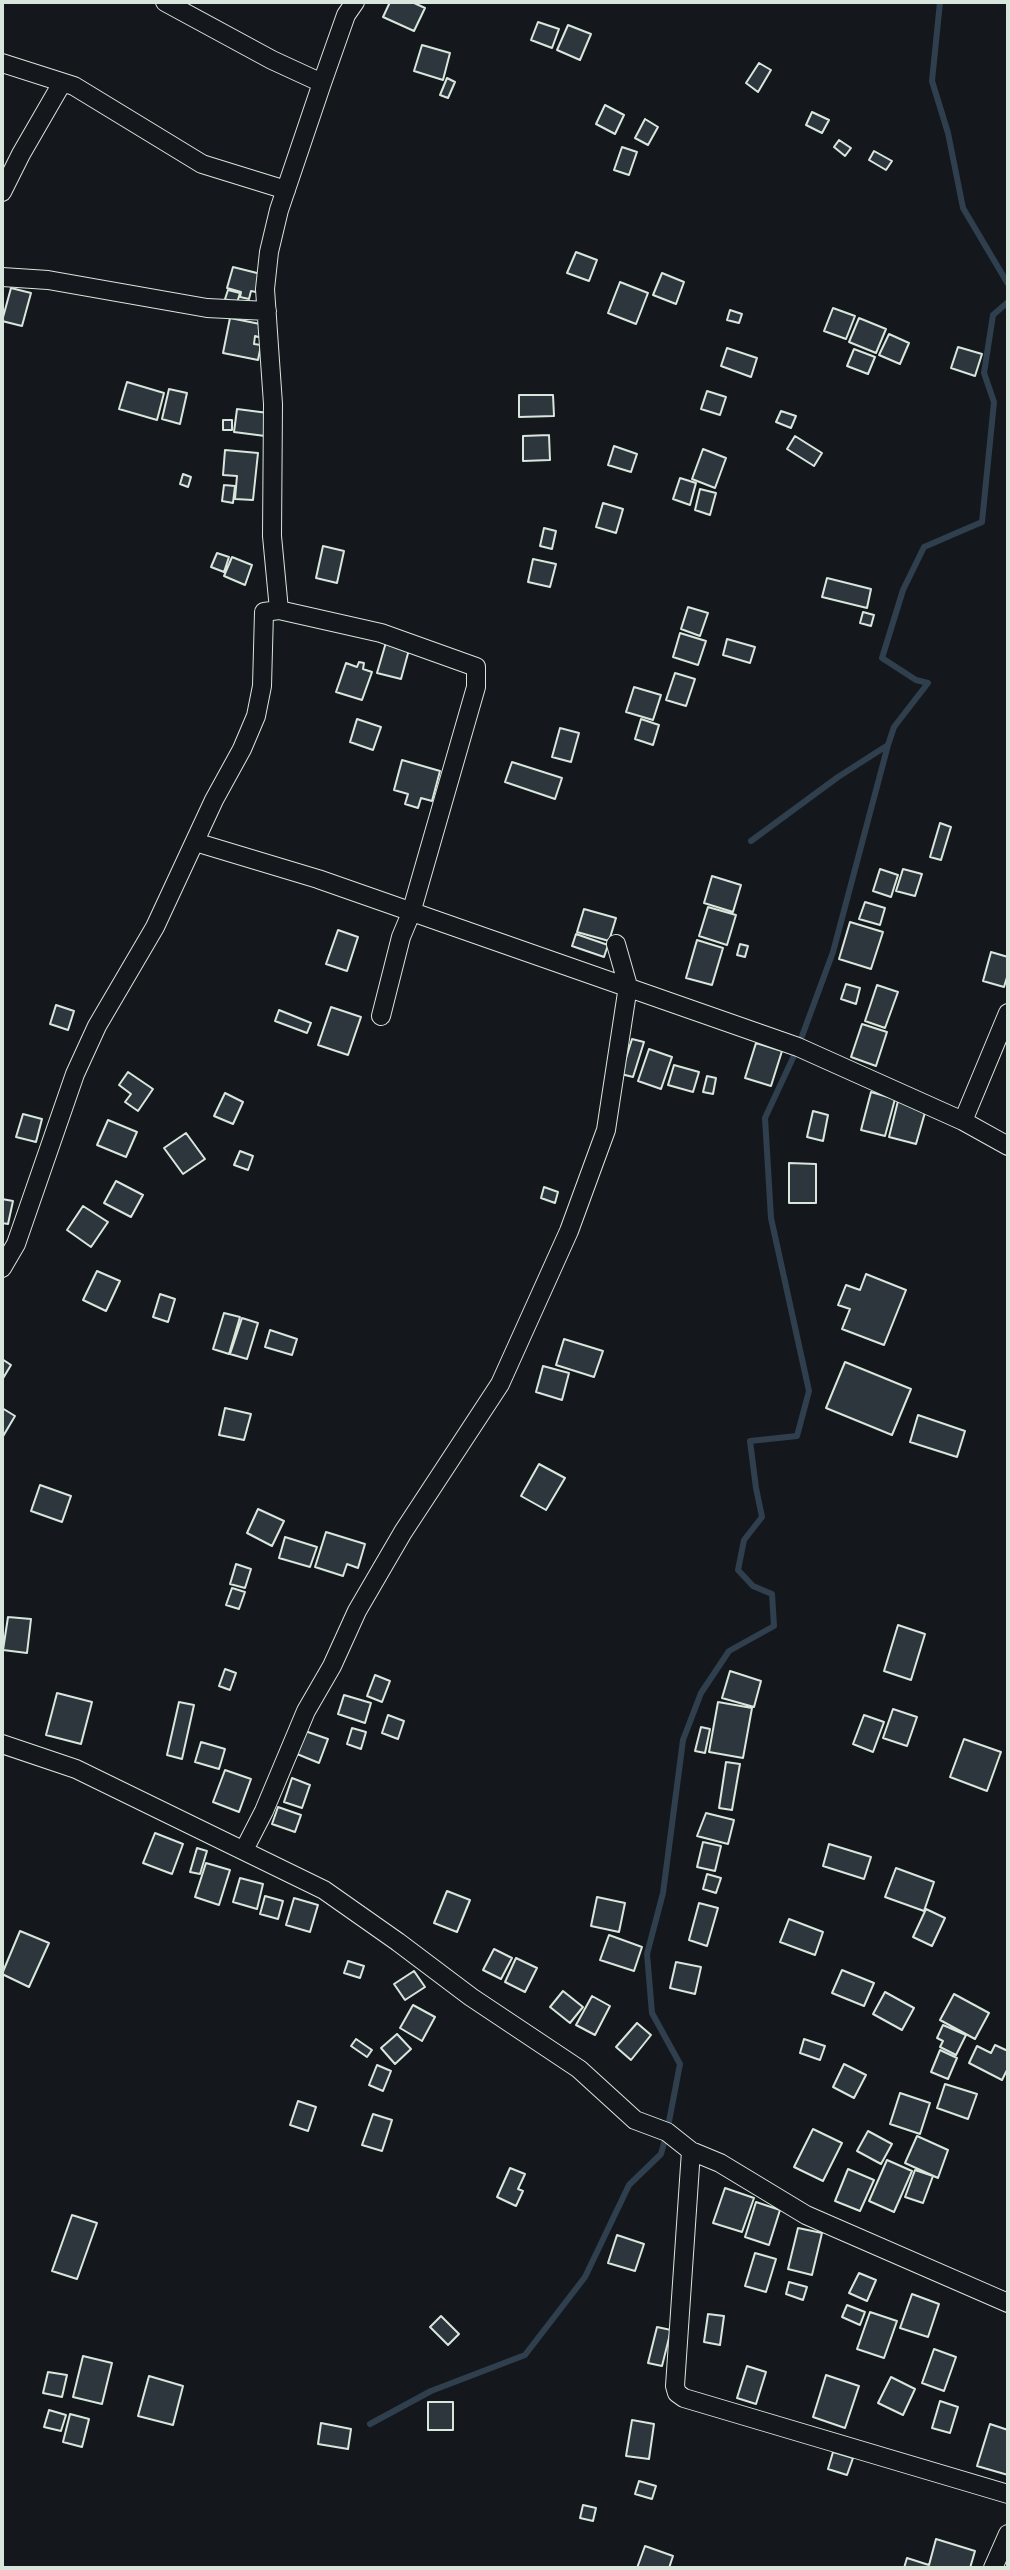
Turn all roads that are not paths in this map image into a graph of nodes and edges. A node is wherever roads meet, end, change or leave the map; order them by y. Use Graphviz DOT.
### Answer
graph roads {
  1 [pos="165,2"];
  2 [pos="355,2"];
  3 [pos="2,64"];
  4 [pos="62,83"];
  5 [pos="322,83"];
  6 [pos="286,190"];
  7 [pos="2,192"];
  8 [pos="2,277"];
  9 [pos="267,311"];
  10 [pos="279,610"];
  11 [pos="195,842"];
  12 [pos="411,913"];
  13 [pos="616,944"];
  14 [pos="628,986"];
  15 [pos="1008,1013"];
  16 [pos="381,1016"];
  17 [pos="963,1121"];
  18 [pos="1008,1146"];
  19 [pos="2,1268"];
  20 [pos="2,1744"];
  21 [pos="244,1850"];
  22 [pos="691,2151"];
  23 [pos="1008,2303"];
  24 [pos="1008,2494"];
  25 [pos="1008,2534"];
  26 [pos="993,2568"];
  1 -- 5 [label="street"];
  2 -- 5 [label="street"];
  3 -- 4 [label="street"];
  4 -- 6 [label="street"];
  4 -- 7 [label="street"];
  5 -- 6 [label="street"];
  6 -- 9 [label="street"];
  8 -- 9 [label="street"];
  9 -- 10 [label="street"];
  10 -- 11 [label="street"];
  10 -- 12 [label="street"];
  11 -- 12 [label="street"];
  11 -- 19 [label="street"];
  12 -- 14 [label="street"];
  12 -- 16 [label="street"];
  13 -- 14 [label="street"];
  14 -- 17 [label="street"];
  14 -- 21 [label="street"];
  15 -- 17 [label="street"];
  17 -- 18 [label="street"];
  20 -- 21 [label="street"];
  21 -- 22 [label="street"];
  22 -- 23 [label="street"];
  22 -- 24 [label="street"];
  25 -- 26 [label="street"];
}
